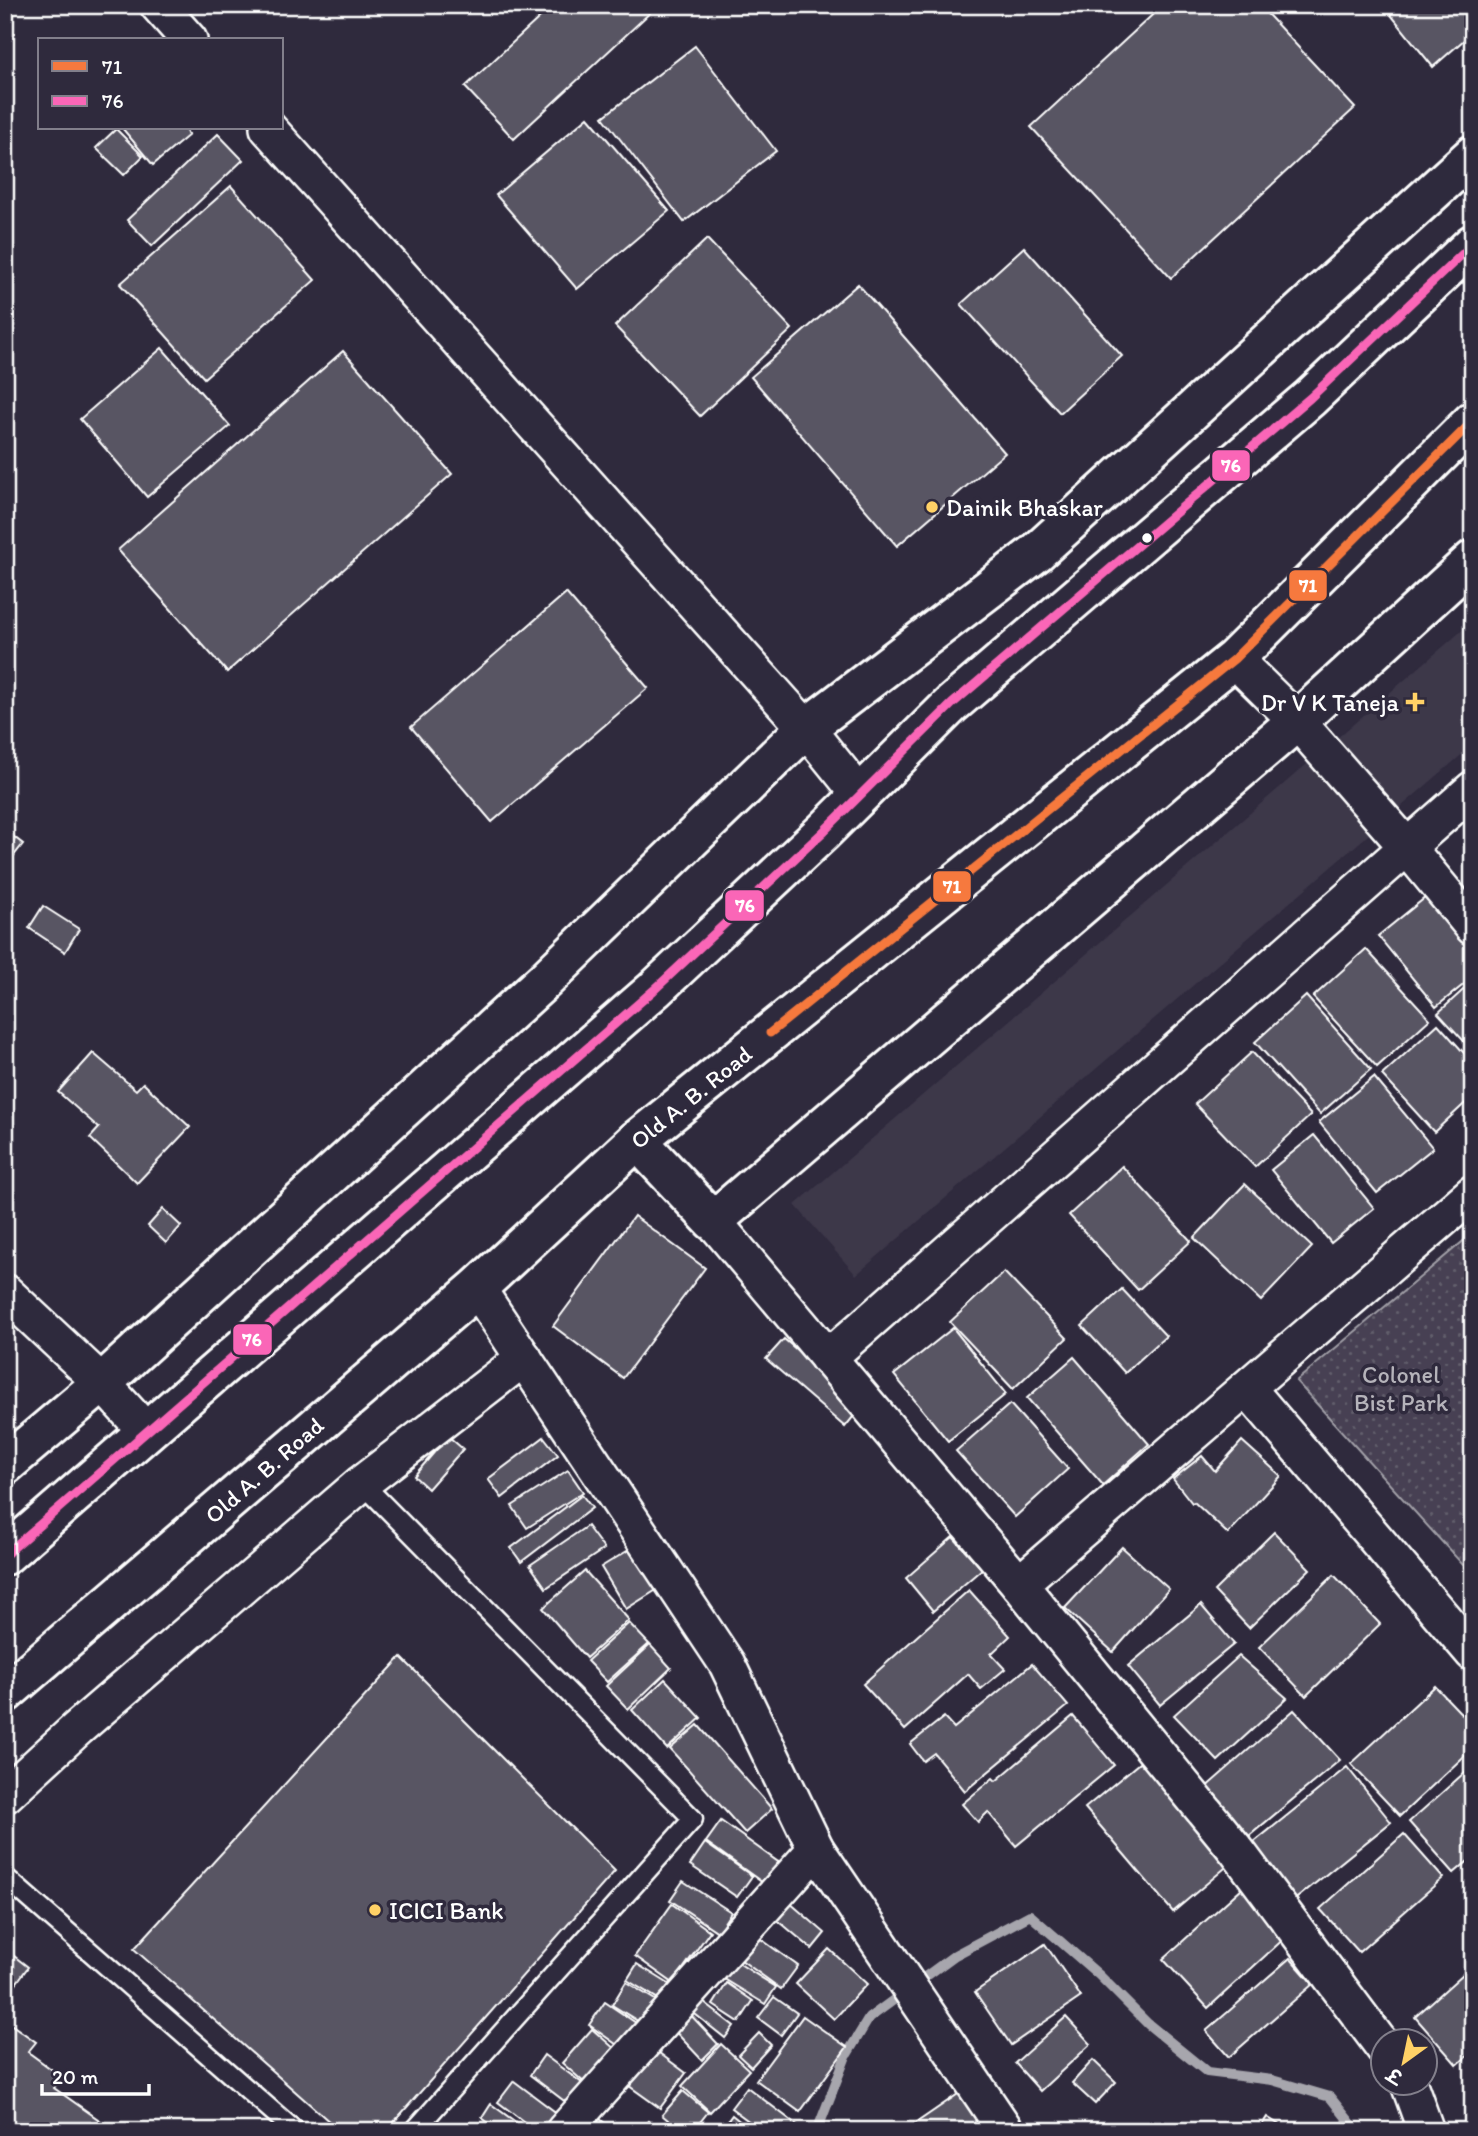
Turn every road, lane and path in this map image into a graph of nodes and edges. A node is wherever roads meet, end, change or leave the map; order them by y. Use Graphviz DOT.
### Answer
graph roads {
  1 [pos="158,5"];
  2 [pos="187,38"];
  3 [pos="270,130"];
  4 [pos="1473,155"];
  5 [pos="1473,244"];
  6 [pos="1473,421"];
  7 [pos="1473,560"];
  8 [pos="1234,659"];
  9 [pos="1297,721"];
  10 [pos="806,729"];
  11 [pos="1473,789"];
  12 [pos="860,795"];
  13 [pos="1407,847"];
  14 [pos="1473,927"];
  15 [pos="637,1140"];
  16 [pos="1473,1193"];
  17 [pos="713,1221"];
  18 [pos="477,1288"];
  19 [pos="5,1292"];
  20 [pos="828,1357"];
  21 [pos="523,1358"];
  22 [pos="102,1383"];
  23 [pos="1247,1388"];
  24 [pos="147,1432"];
  25 [pos="5,1465"];
  26 [pos="362,1483"];
  27 [pos="5,1555"];
  28 [pos="1019,1584"];
  29 [pos="1473,1653"];
  30 [pos="5,1693"];
  31 [pos="5,1795"];
  32 [pos="816,1849"];
  33 [pos="5,1877"];
  34 [pos="1370,2029"];
  35 [pos="1414,2098"];
  36 [pos="1424,2127"];
  37 [pos="295,2131"];
  38 [pos="414,2131"];
  39 [pos="564,2131"];
  40 [pos="1006,2131"];
  1 -- 2 [label="street"];
  3 -- 10 [label="street"];
  4 -- 10 [label="main road"];
  5 -- 12 [label="main road"];
  6 -- 8 [label="main road, Old A. B. Road"];
  7 -- 9 [label="main road"];
  8 -- 9 [label="street"];
  8 -- 15 [label="main road, Old A. B. Road"];
  9 -- 13 [label="street"];
  9 -- 17 [label="main road"];
  10 -- 12 [label="street"];
  10 -- 22 [label="main road"];
  11 -- 13 [label="street"];
  12 -- 24 [label="main road"];
  13 -- 14 [label="street"];
  13 -- 20 [label="street"];
  15 -- 17 [label="main road"];
  15 -- 18 [label="main road, Old A. B. Road"];
  16 -- 23 [label="street"];
  17 -- 20 [label="street"];
  18 -- 21 [label="street"];
  18 -- 30 [label="main road, Old A. B. Road"];
  19 -- 22 [label="street"];
  20 -- 28 [label="street"];
  21 -- 26 [label="street"];
  21 -- 32 [label="street"];
  22 -- 24 [label="street"];
  22 -- 25 [label="main road"];
  23 -- 28 [label="street"];
  23 -- 29 [label="street"];
  24 -- 27 [label="main road"];
  26 -- 31 [label="street"];
  26 -- 38 [label="lane"];
  28 -- 34 [label="street"];
  32 -- 39 [label="street"];
  32 -- 40 [label="street"];
  33 -- 37 [label="lane"];
  35 -- 36 [label="street"];
}
